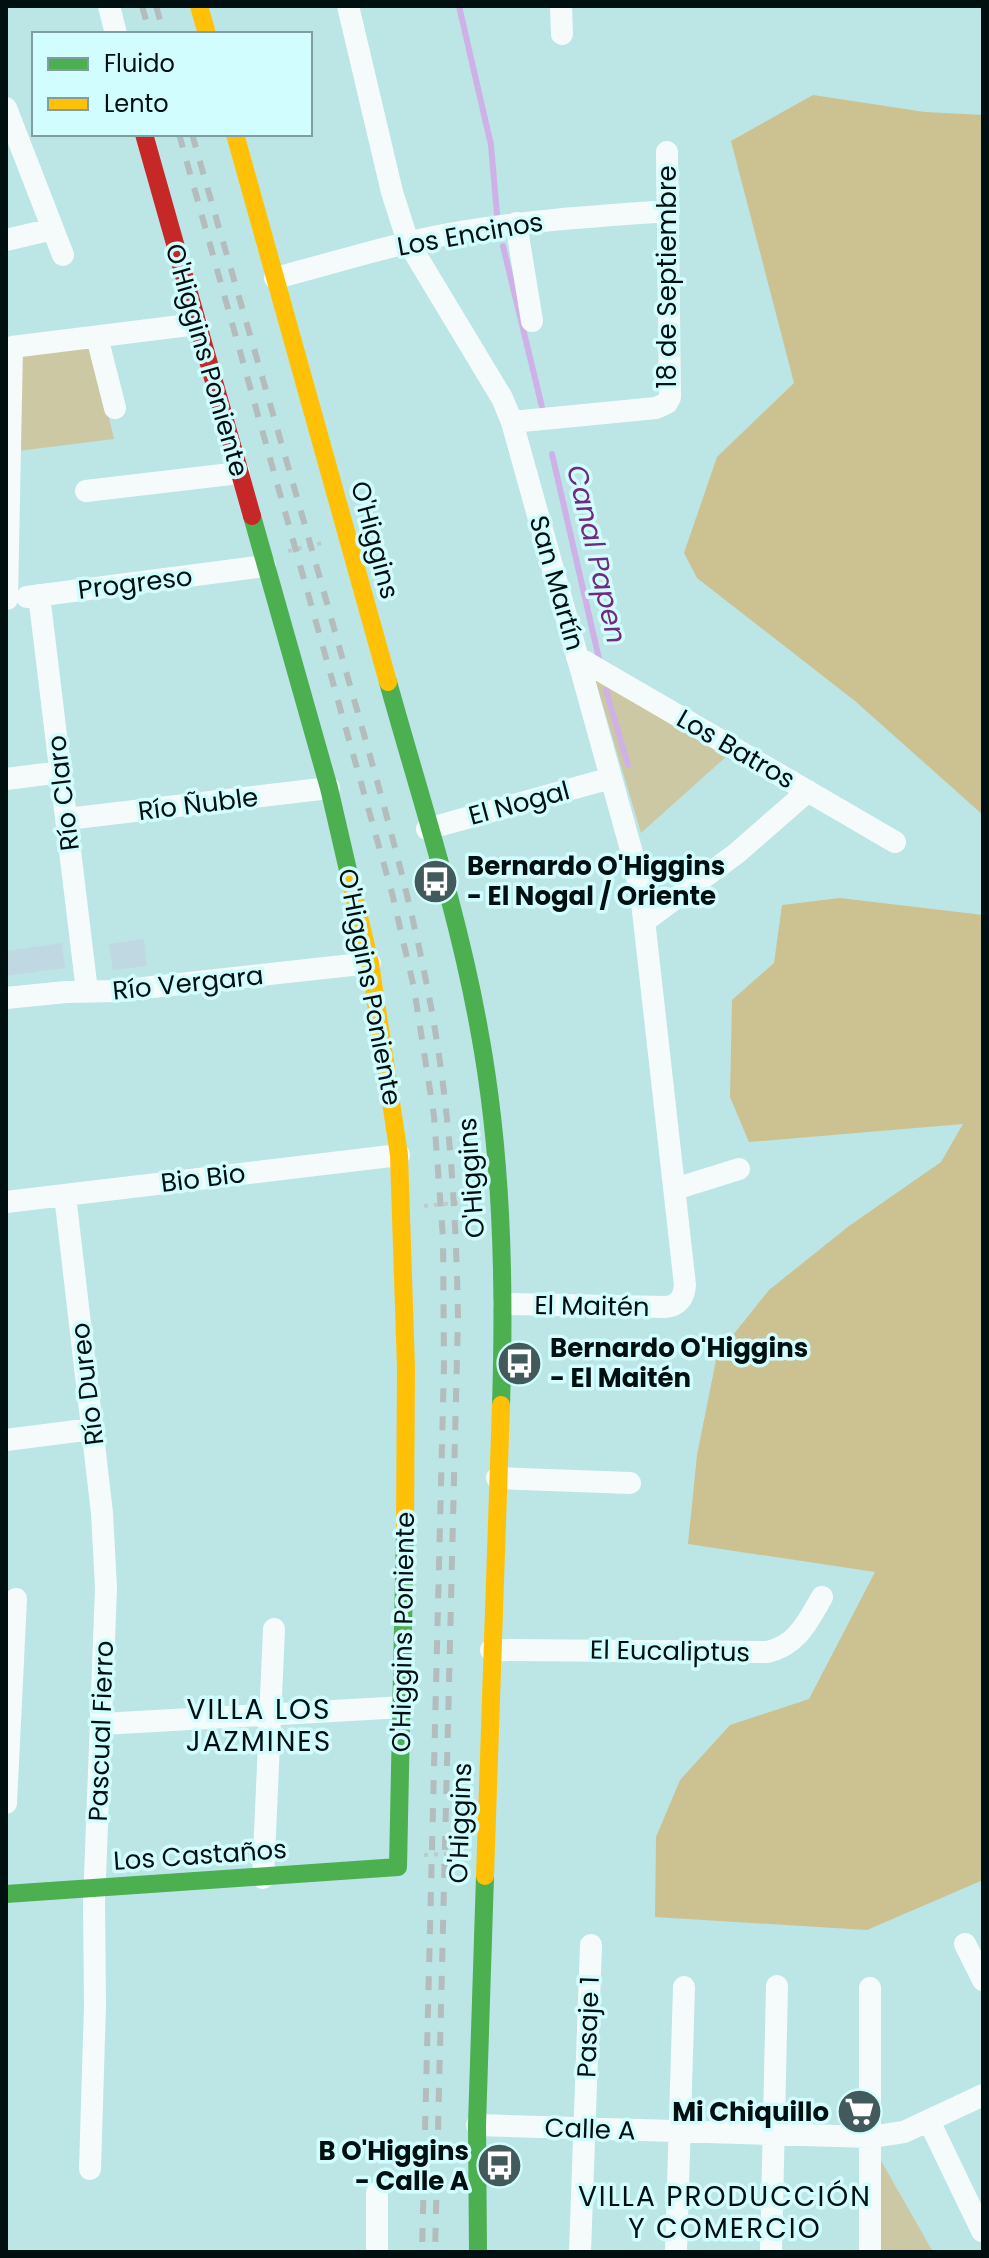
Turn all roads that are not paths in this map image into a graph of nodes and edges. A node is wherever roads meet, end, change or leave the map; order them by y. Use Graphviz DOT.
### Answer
graph roads {
  1 [pos="109,6"];
  2 [pos="199,6"];
  3 [pos="348,6"];
  4 [pos="561,6"];
  5 [pos="116,32"];
  6 [pos="206,32"];
  7 [pos="562,34"];
  8 [pos="6,108"];
  9 [pos="145,136"];
  10 [pos="236,136"];
  11 [pos="667,152"];
  12 [pos="669,211"];
  13 [pos="516,223"];
  14 [pos="53,229"];
  15 [pos="6,240"];
  16 [pos="408,242"];
  17 [pos="63,255"];
  18 [pos="275,278"];
  19 [pos="532,321"];
  20 [pos="197,324"];
  21 [pos="97,337"];
  22 [pos="115,408"];
  23 [pos="512,422"];
  24 [pos="239,473"];
  25 [pos="86,491"];
  26 [pos="265,566"];
  27 [pos="39,595"];
  28 [pos="7,599"];
  29 [pos="577,657"];
  30 [pos="61,772"];
  31 [pos="611,778"];
  32 [pos="6,779"];
  33 [pos="329,788"];
  34 [pos="808,791"];
  35 [pos="67,819"];
  36 [pos="427,829"];
  37 [pos="895,842"];
  38 [pos="645,921"];
  39 [pos="370,963"];
  40 [pos="87,991"];
  41 [pos="6,998"];
  42 [pos="399,1155"];
  43 [pos="739,1169"];
  44 [pos="675,1189"];
  45 [pos="65,1195"];
  46 [pos="6,1202"];
  47 [pos="679,1302"];
  48 [pos="504,1304"];
  49 [pos="92,1429"];
  50 [pos="6,1440"];
  51 [pos="497,1478"];
  52 [pos="630,1483"];
  53 [pos="105,1573"];
  54 [pos="822,1597"];
  55 [pos="16,1599"];
  56 [pos="274,1629"];
  57 [pos="491,1650"];
  58 [pos="9,1674"];
  59 [pos="403,1707"];
  60 [pos="272,1714"];
  61 [pos="102,1724"];
  62 [pos="6,1803"];
  63 [pos="398,1867"];
  64 [pos="263,1878"];
  65 [pos="96,1888"];
  66 [pos="6,1894"];
  67 [pos="965,1944"];
  68 [pos="591,1945"];
  69 [pos="983,1980"];
  70 [pos="777,1986"];
  71 [pos="684,1987"];
  72 [pos="870,1988"];
  73 [pos="983,2095"];
  74 [pos="929,2121"];
  75 [pos="477,2125"];
  76 [pos="584,2128"];
  77 [pos="679,2131"];
  78 [pos="774,2134"];
  79 [pos="871,2137"];
  80 [pos="90,2169"];
  81 [pos="377,2193"];
  82 [pos="982,2231"];
  83 [pos="377,2252"];
  84 [pos="478,2252"];
  85 [pos="580,2252"];
  86 [pos="676,2252"];
  87 [pos="771,2252"];
  88 [pos="870,2252"];
  1 -- 5 [label="street"];
  2 -- 6 [label="street"];
  3 -- 16 [label="street, San Martín"];
  4 -- 7 [label="street"];
  8 -- 14 [label="street"];
  9 -- 20 [label="street, O'Higgins Poniente"];
  10 -- 18 [label="street, O'Higgins"];
  11 -- 12 [label="street, 18 de Septiembre"];
  12 -- 13 [label="street, Los Encinos"];
  12 -- 23 [label="street, 18 de Septiembre"];
  13 -- 16 [label="street, Los Encinos"];
  13 -- 19 [label="street"];
  14 -- 15 [label="street"];
  14 -- 17 [label="street"];
  16 -- 18 [label="street, Los Encinos"];
  16 -- 23 [label="street, San Martín"];
  18 -- 36 [label="street, O'Higgins"];
  20 -- 21 [label="street"];
  20 -- 24 [label="street, O'Higgins Poniente"];
  21 -- 22 [label="street"];
  21 -- 28 [label="street"];
  23 -- 29 [label="street, San Martín"];
  24 -- 25 [label="street"];
  24 -- 26 [label="street, O'Higgins Poniente"];
  26 -- 27 [label="street, Progreso"];
  26 -- 33 [label="street, O'Higgins Poniente"];
  27 -- 28 [label="street, Progreso"];
  27 -- 30 [label="street, Río Claro"];
  29 -- 31 [label="street, San Martín"];
  29 -- 34 [label="street, Los Batros"];
  30 -- 32 [label="street"];
  30 -- 35 [label="street, Río Claro"];
  31 -- 36 [label="street, El Nogal"];
  31 -- 38 [label="street, San Martín"];
  33 -- 35 [label="street, Río Ñuble"];
  33 -- 39 [label="street, O'Higgins Poniente"];
  34 -- 37 [label="street, Los Batros"];
  34 -- 38 [label="street"];
  35 -- 40 [label="street, Río Claro"];
  36 -- 48 [label="street, O'Higgins"];
  38 -- 44 [label="street, San Martín"];
  39 -- 40 [label="street, Río Vergara"];
  39 -- 42 [label="street, O'Higgins Poniente"];
  40 -- 41 [label="street, Río Vergara"];
  42 -- 45 [label="street, Bio Bio"];
  42 -- 59 [label="street, O'Higgins Poniente"];
  43 -- 44 [label="street"];
  44 -- 47 [label="street, San Martín"];
  45 -- 46 [label="street, Bio Bio"];
  45 -- 49 [label="street, Río Dureo"];
  47 -- 48 [label="street, El Maitén"];
  48 -- 51 [label="street, O'Higgins"];
  49 -- 50 [label="street"];
  49 -- 53 [label="street, Río Dureo"];
  51 -- 52 [label="street"];
  51 -- 57 [label="street, O'Higgins"];
  53 -- 61 [label="street, Pascual Fierro"];
  54 -- 57 [label="street, El Eucaliptus"];
  55 -- 58 [label="street"];
  56 -- 60 [label="street"];
  57 -- 75 [label="street, O'Higgins"];
  58 -- 62 [label="street"];
  59 -- 60 [label="street"];
  59 -- 63 [label="street, O'Higgins Poniente"];
  60 -- 61 [label="street"];
  60 -- 64 [label="street"];
  61 -- 65 [label="street, Pascual Fierro"];
  63 -- 64 [label="street, Los Castaños"];
  64 -- 65 [label="street, Los Castaños"];
  65 -- 66 [label="street, Los Castaños"];
  65 -- 80 [label="street, Pascual Fierro"];
  67 -- 69 [label="street"];
  68 -- 76 [label="street, Pasaje 1"];
  70 -- 78 [label="street"];
  71 -- 77 [label="street"];
  72 -- 79 [label="street"];
  73 -- 74 [label="street, Calle A"];
  74 -- 79 [label="street, Calle A"];
  74 -- 82 [label="street"];
  75 -- 76 [label="street, Calle A"];
  75 -- 84 [label="street, O'Higgins"];
  76 -- 77 [label="street, Calle A"];
  76 -- 85 [label="street, Pasaje 1"];
  77 -- 78 [label="street, Calle A"];
  77 -- 86 [label="street"];
  78 -- 79 [label="street, Calle A"];
  78 -- 87 [label="street"];
  79 -- 88 [label="street"];
  81 -- 83 [label="street"];
}
